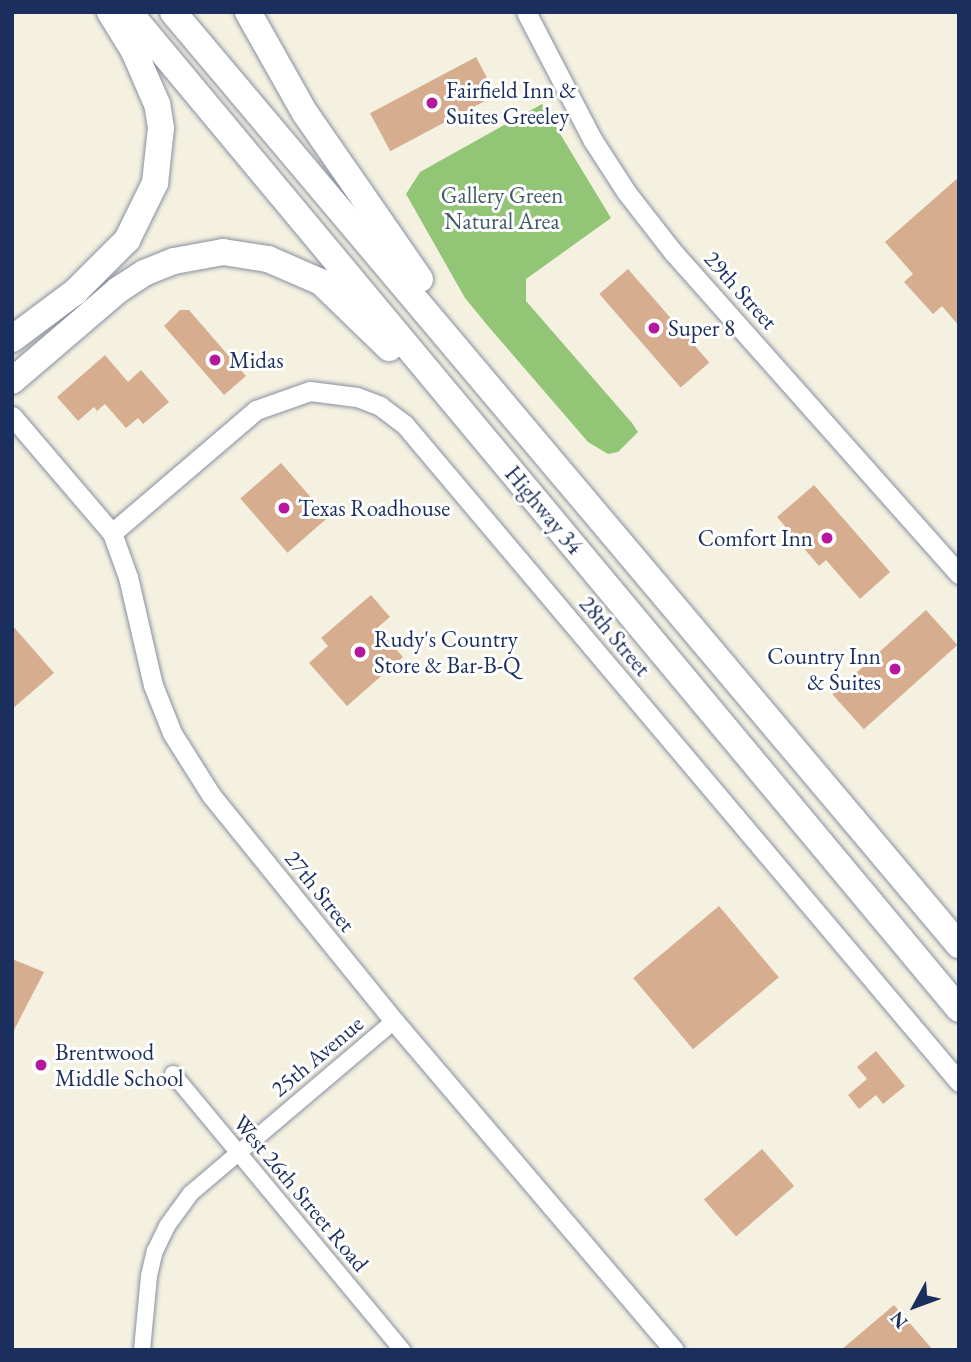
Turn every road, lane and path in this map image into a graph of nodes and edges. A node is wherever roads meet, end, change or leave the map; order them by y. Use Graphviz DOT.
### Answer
graph roads {
  1 [pos="110,12"];
  2 [pos="129,12"];
  3 [pos="173,12"];
  4 [pos="248,12"];
  5 [pos="526,12"];
  6 [pos="75,292"];
  7 [pos="12,339"];
  8 [pos="12,360"];
  9 [pos="12,381"];
  10 [pos="506,405"];
  11 [pos="459,407"];
  12 [pos="12,416"];
  13 [pos="112,533"];
  14 [pos="959,574"];
  15 [pos="959,945"];
  16 [pos="959,1009"];
  17 [pos="394,1021"];
  18 [pos="173,1074"];
  19 [pos="959,1082"];
  20 [pos="237,1153"];
  21 [pos="394,1347"];
  22 [pos="142,1350"];
  23 [pos="674,1350"];
  1 -- 6 [label="highway"];
  2 -- 11 [label="highway, Highway 34"];
  3 -- 10 [label="highway, Highway 34"];
  4 -- 10 [label="highway"];
  5 -- 14 [label="street, 29th Street"];
  6 -- 7 [label="highway"];
  6 -- 8 [label="highway"];
  9 -- 11 [label="highway"];
  10 -- 15 [label="highway, Highway 34"];
  11 -- 16 [label="highway, Highway 34"];
  12 -- 13 [label="street, 27th Street"];
  13 -- 17 [label="street, 27th Street"];
  13 -- 19 [label="street, 28th Street"];
  17 -- 20 [label="street, 25th Avenue"];
  17 -- 23 [label="street, 27th Street"];
  18 -- 20 [label="street, West 26th Street Road"];
  20 -- 21 [label="street, West 26th Street Road"];
  20 -- 22 [label="street, 25th Avenue"];
}
